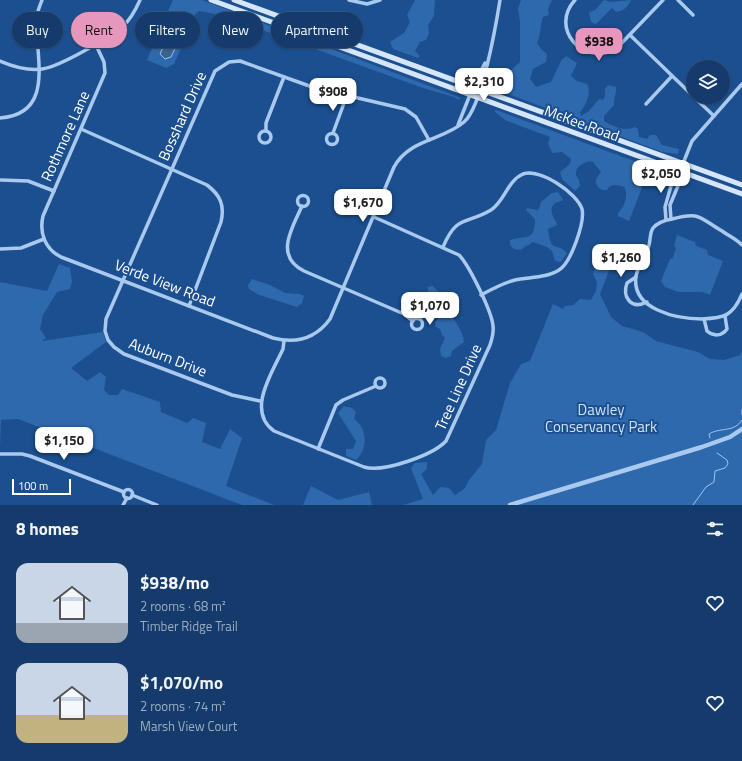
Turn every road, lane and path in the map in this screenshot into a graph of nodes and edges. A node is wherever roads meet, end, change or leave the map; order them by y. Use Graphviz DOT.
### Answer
graph roads {
  1 [pos="42,0"];
  2 [pos="140,0"];
  3 [pos="211,0"];
  4 [pos="234,0"];
  5 [pos="349,0"];
  6 [pos="380,0"];
  7 [pos="500,0"];
  8 [pos="575,0"];
  9 [pos="663,0"];
  10 [pos="678,0"];
  11 [pos="693,15"];
  12 [pos="127,22"];
  13 [pos="630,35"];
  14 [pos="87,48"];
  15 [pos="97,48"];
  16 [pos="0,61"];
  17 [pos="486,62"];
  18 [pos="39,69"];
  19 [pos="672,76"];
  20 [pos="284,77"];
  21 [pos="742,85"];
  22 [pos="473,88"];
  23 [pos="686,89"];
  24 [pos="480,90"];
  25 [pos="347,95"];
  26 [pos="470,95"];
  27 [pos="477,98"];
  28 [pos="646,104"];
  29 [pos="702,104"];
  30 [pos="714,116"];
  31 [pos="0,118"];
  32 [pos="457,126"];
  33 [pos="81,129"];
  34 [pos="266,131"];
  35 [pos="333,133"];
  36 [pos="429,140"];
  37 [pos="172,170"];
  38 [pos="680,170"];
  39 [pos="0,180"];
  40 [pos="742,185"];
  41 [pos="54,191"];
  42 [pos="742,194"];
  43 [pos="302,206"];
  44 [pos="374,217"];
  45 [pos="671,219"];
  46 [pos="666,220"];
  47 [pos="44,239"];
  48 [pos="741,242"];
  49 [pos="443,247"];
  50 [pos="0,248"];
  51 [pos="636,277"];
  52 [pos="123,280"];
  53 [pos="343,288"];
  54 [pos="742,294"];
  55 [pos="481,295"];
  56 [pos="647,302"];
  57 [pos="189,306"];
  58 [pos="726,316"];
  59 [pos="704,319"];
  60 [pos="413,321"];
  61 [pos="284,341"];
  62 [pos="376,386"];
  63 [pos="260,401"];
  64 [pos="742,429"];
  65 [pos="318,449"];
  66 [pos="0,454"];
  67 [pos="124,492"];
  68 [pos="132,495"];
  69 [pos="127,498"];
  70 [pos="124,505"];
  71 [pos="157,505"];
  72 [pos="510,505"];
  1 -- 18 [label="street"];
  2 -- 12 [label="street"];
  3 -- 26 [label="main road, McKee Road"];
  4 -- 22 [label="main road, McKee Road"];
  5 -- 6 [label="street"];
  7 -- 17 [label="street"];
  8 -- 13 [label="street"];
  9 -- 13 [label="street"];
  10 -- 11 [label="street"];
  13 -- 19 [label="street"];
  14 -- 18 [label="street"];
  15 -- 33 [label="street, Rothmore Lane"];
  16 -- 18 [label="street"];
  17 -- 22 [label="street"];
  17 -- 24 [label="street"];
  18 -- 31 [label="street"];
  19 -- 23 [label="street"];
  19 -- 28 [label="street"];
  20 -- 25 [label="street, Bosshard Drive"];
  20 -- 34 [label="street"];
  20 -- 37 [label="street, Bosshard Drive"];
  21 -- 30 [label="street"];
  22 -- 24 [label="main road, McKee Road"];
  22 -- 26 [label="street"];
  24 -- 27 [label="street"];
  24 -- 38 [label="main road, McKee Road"];
  25 -- 35 [label="street"];
  25 -- 36 [label="street, Bosshard Drive"];
  26 -- 27 [label="main road, McKee Road"];
  26 -- 32 [label="street"];
  27 -- 32 [label="street"];
  27 -- 38 [label="main road, McKee Road"];
  29 -- 30 [label="street"];
  30 -- 38 [label="street"];
  32 -- 36 [label="street"];
  33 -- 37 [label="street"];
  33 -- 41 [label="street, Rothmore Lane"];
  36 -- 44 [label="street"];
  37 -- 52 [label="street, Bosshard Drive"];
  37 -- 57 [label="street"];
  38 -- 40 [label="main road, McKee Road"];
  38 -- 42 [label="main road, McKee Road"];
  38 -- 45 [label="street"];
  38 -- 46 [label="street"];
  39 -- 41 [label="street"];
  41 -- 47 [label="street, Rothmore Lane"];
  43 -- 53 [label="street"];
  44 -- 49 [label="street, Tree Line Drive"];
  44 -- 53 [label="street"];
  45 -- 46 [label="street"];
  45 -- 48 [label="street"];
  46 -- 51 [label="street"];
  47 -- 50 [label="street"];
  47 -- 52 [label="street, Verde View Road"];
  49 -- 55 [label="street, Tree Line Drive"];
  49 -- 55 [label="street"];
  51 -- 56 [label="street"];
  51 -- 56 [label="street"];
  52 -- 57 [label="street, Verde View Road"];
  52 -- 63 [label="street, Auburn Drive"];
  53 -- 60 [label="street"];
  53 -- 61 [label="street"];
  54 -- 58 [label="street"];
  55 -- 65 [label="street, Tree Line Drive"];
  56 -- 59 [label="street"];
  57 -- 61 [label="street, Verde View Road"];
  58 -- 59 [label="street"];
  58 -- 59 [label="street"];
  61 -- 63 [label="street"];
  62 -- 65 [label="street"];
  63 -- 65 [label="street, Tree Line Drive"];
  64 -- 72 [label="street"];
  66 -- 67 [label="street"];
  67 -- 68 [label="street"];
  67 -- 69 [label="street"];
  68 -- 69 [label="street"];
  68 -- 71 [label="street"];
  69 -- 70 [label="street"];
}
